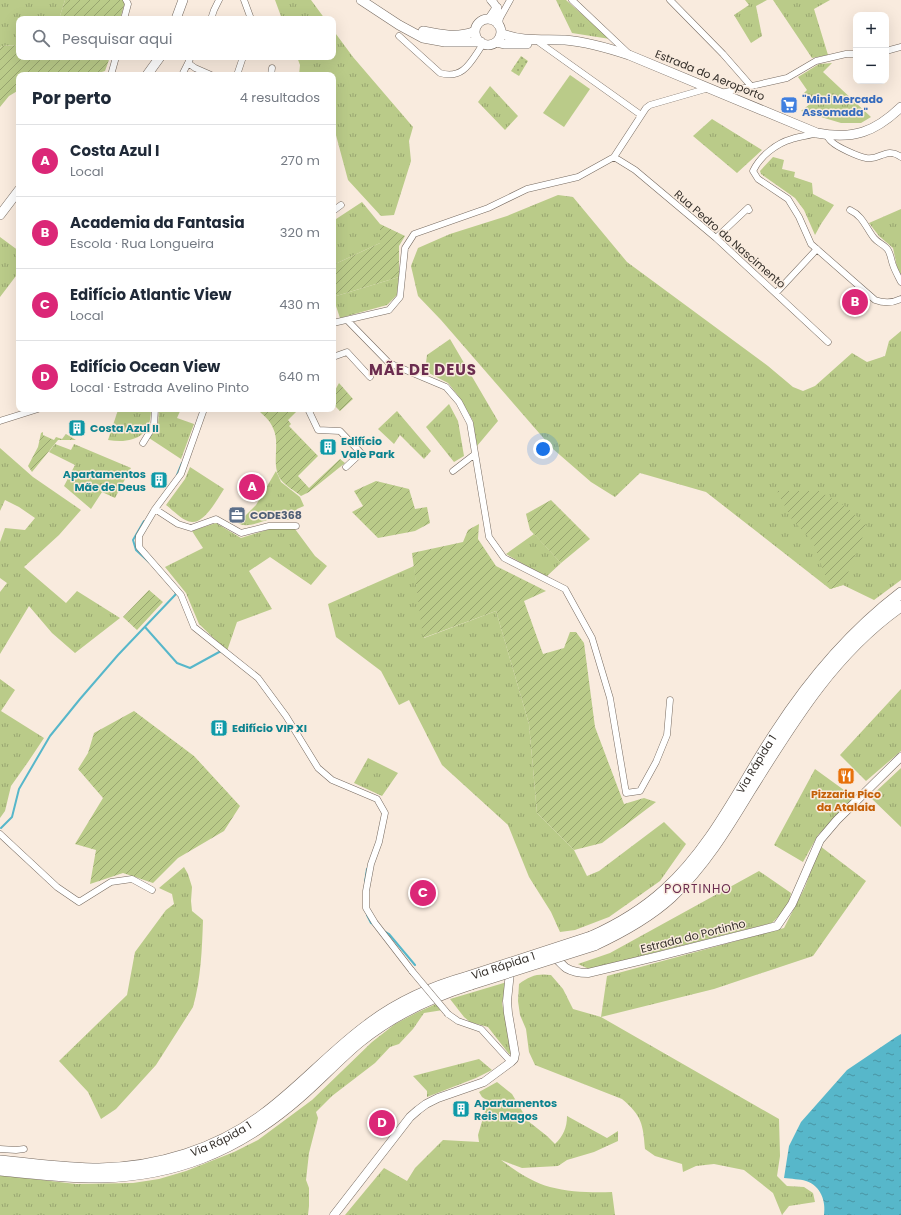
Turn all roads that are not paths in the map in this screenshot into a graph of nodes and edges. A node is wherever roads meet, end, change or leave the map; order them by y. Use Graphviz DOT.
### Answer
graph roads {
  1 [pos="126,0"];
  2 [pos="183,0"];
  3 [pos="219,0"];
  4 [pos="244,0"];
  5 [pos="361,0"];
  6 [pos="492,0"];
  7 [pos="509,0"];
  8 [pos="572,0"];
  9 [pos="670,0"];
  10 [pos="497,7"];
  11 [pos="125,16"];
  12 [pos="177,16"];
  13 [pos="213,16"];
  14 [pos="250,16"];
  15 [pos="489,20"];
  16 [pos="500,25"];
  17 [pos="402,26"];
  18 [pos="475,31"];
  19 [pos="399,36"];
  20 [pos="496,42"];
  21 [pos="544,42"];
  22 [pos="482,43"];
  23 [pos="901,47"];
  24 [pos="889,50"];
  25 [pos="629,54"];
  26 [pos="853,54"];
  27 [pos="115,60"];
  28 [pos="158,60"];
  29 [pos="190,60"];
  30 [pos="242,60"];
  31 [pos="272,68"];
  32 [pos="112,72"];
  33 [pos="149,72"];
  34 [pos="184,72"];
  35 [pos="204,72"];
  36 [pos="239,72"];
  37 [pos="271,72"];
  38 [pos="750,86"];
  39 [pos="710,88"];
  40 [pos="722,92"];
  41 [pos="901,107"];
  42 [pos="641,115"];
  43 [pos="822,134"];
  44 [pos="614,157"];
  45 [pos="901,157"];
  46 [pos="16,194"];
  47 [pos="341,205"];
  48 [pos="336,208"];
  49 [pos="749,210"];
  50 [pos="850,210"];
  51 [pos="0,215"];
  52 [pos="716,238"];
  53 [pos="817,249"];
  54 [pos="901,282"];
  55 [pos="776,293"];
  56 [pos="901,299"];
  57 [pos="347,320"];
  58 [pos="336,322"];
  59 [pos="828,342"];
  60 [pos="336,357"];
  61 [pos="370,378"];
  62 [pos="28,412"];
  63 [pos="155,412"];
  64 [pos="203,412"];
  65 [pos="309,412"];
  66 [pos="0,421"];
  67 [pos="143,443"];
  68 [pos="475,454"];
  69 [pos="346,467"];
  70 [pos="453,471"];
  71 [pos="155,509"];
  72 [pos="296,526"];
  73 [pos="901,593"];
  74 [pos="901,606"];
  75 [pos="879,616"];
  76 [pos="670,700"];
  77 [pos="901,757"];
  78 [pos="0,834"];
  79 [pos="152,890"];
  80 [pos="470,981"];
  81 [pos="511,1062"];
  82 [pos="0,1149"];
  83 [pos="24,1149"];
  84 [pos="0,1161"];
  85 [pos="0,1170"];
  86 [pos="334,1215"];
  1 -- 11 [label="street"];
  2 -- 12 [label="main road"];
  3 -- 13 [label="street"];
  4 -- 14 [label="street"];
  5 -- 17 [label="main road"];
  6 -- 10 [label="street"];
  7 -- 10 [label="street"];
  7 -- 16 [label="street"];
  8 -- 25 [label="street"];
  9 -- 38 [label="street"];
  10 -- 15 [label="street"];
  10 -- 16 [label="street"];
  15 -- 16 [label="main road"];
  15 -- 18 [label="main road"];
  16 -- 20 [label="main road"];
  16 -- 21 [label="main road, Estrada do Aeroporto"];
  17 -- 18 [label="main road"];
  17 -- 22 [label="main road"];
  18 -- 22 [label="main road"];
  19 -- 22 [label="street"];
  20 -- 21 [label="main road, Estrada do Aeroporto"];
  20 -- 22 [label="main road"];
  21 -- 25 [label="main road, Estrada do Aeroporto"];
  21 -- 42 [label="street"];
  23 -- 24 [label="street"];
  25 -- 39 [label="main road, Estrada do Aeroporto"];
  26 -- 38 [label="street"];
  27 -- 32 [label="street"];
  28 -- 33 [label="main road"];
  29 -- 34 [label="street"];
  29 -- 35 [label="street"];
  30 -- 36 [label="street"];
  31 -- 37 [label="street"];
  38 -- 40 [label="street"];
  39 -- 40 [label="main road, Estrada do Aeroporto"];
  39 -- 42 [label="street"];
  40 -- 43 [label="main road, Estrada do Aeroporto"];
  41 -- 43 [label="main road, Estrada do Aeroporto"];
  42 -- 44 [label="street"];
  43 -- 45 [label="street"];
  43 -- 53 [label="street"];
  44 -- 52 [label="street, Rua Pedro do Nascimento"];
  44 -- 57 [label="street"];
  46 -- 51 [label="main road"];
  47 -- 48 [label="street"];
  49 -- 52 [label="street"];
  50 -- 54 [label="street"];
  52 -- 55 [label="street, Rua Pedro do Nascimento"];
  53 -- 55 [label="street"];
  53 -- 56 [label="street"];
  55 -- 59 [label="street, Rua Pedro do Nascimento"];
  57 -- 58 [label="street"];
  57 -- 68 [label="street"];
  60 -- 61 [label="street"];
  62 -- 66 [label="street"];
  63 -- 67 [label="street"];
  64 -- 71 [label="street"];
  65 -- 69 [label="street"];
  68 -- 70 [label="street"];
  68 -- 76 [label="street"];
  71 -- 72 [label="street"];
  71 -- 81 [label="street, bridge"];
  73 -- 75 [label="highway, Via Rápida 1"];
  74 -- 75 [label="highway, Via Rápida 1"];
  75 -- 80 [label="highway, Via Rápida 1, bridge"];
  77 -- 81 [label="street, Estrada do Portinho"];
  78 -- 79 [label="street"];
  80 -- 84 [label="highway, Via Rápida 1"];
  80 -- 85 [label="highway, Via Rápida 1"];
  81 -- 86 [label="street"];
  82 -- 83 [label="street"];
}
